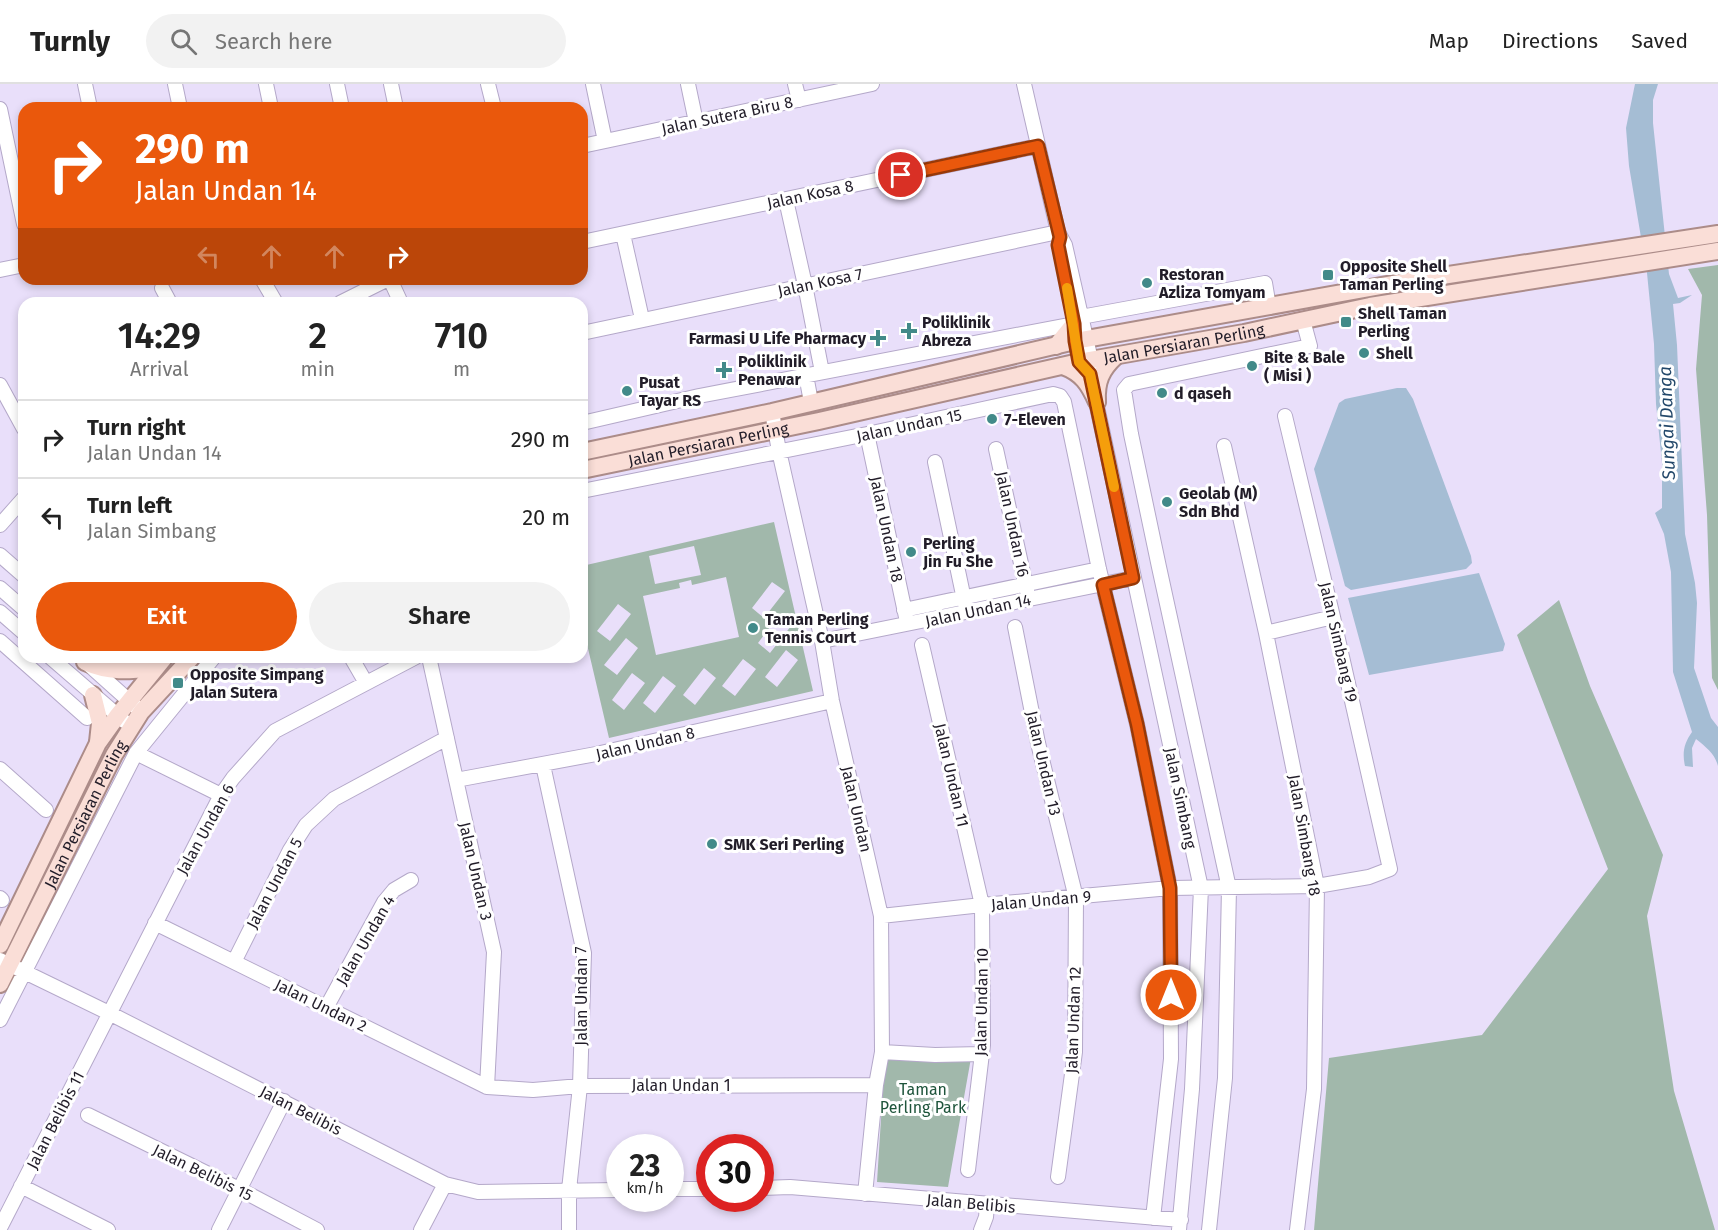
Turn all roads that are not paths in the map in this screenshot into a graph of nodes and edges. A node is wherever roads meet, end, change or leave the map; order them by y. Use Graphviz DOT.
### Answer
graph roads {
  1 [pos="85,84"];
  2 [pos="175,84"];
  3 [pos="266,84"];
  4 [pos="337,84"];
  5 [pos="391,84"];
  6 [pos="488,84"];
  7 [pos="593,84"];
  8 [pos="688,84"];
  9 [pos="795,84"];
  10 [pos="872,84"];
  11 [pos="1024,84"];
  12 [pos="799,100"];
  13 [pos="89,102"];
  14 [pos="179,102"];
  15 [pos="270,102"];
  16 [pos="341,102"];
  17 [pos="395,102"];
  18 [pos="492,102"];
  19 [pos="0,109"];
  20 [pos="696,122"];
  21 [pos="605,141"];
  22 [pos="588,145"];
  23 [pos="1038,146"];
  24 [pos="18,195"];
  25 [pos="786,200"];
  26 [pos="623,234"];
  27 [pos="1718,234"];
  28 [pos="1059,235"];
  29 [pos="588,241"];
  30 [pos="1718,251"];
  31 [pos="1590,262"];
  32 [pos="18,266"];
  33 [pos="0,270"];
  34 [pos="377,285"];
  35 [pos="805,285"];
  36 [pos="162,288"];
  37 [pos="167,297"];
  38 [pos="352,297"];
  39 [pos="1269,307"];
  40 [pos="642,319"];
  41 [pos="1303,320"];
  42 [pos="1080,329"];
  43 [pos="588,332"];
  44 [pos="1115,357"];
  45 [pos="1081,366"];
  46 [pos="822,372"];
  47 [pos="806,375"];
  48 [pos="0,386"];
  49 [pos="811,402"];
  50 [pos="1097,402"];
  51 [pos="772,412"];
  52 [pos="1285,416"];
  53 [pos="18,418"];
  54 [pos="588,422"];
  55 [pos="775,430"];
  56 [pos="867,434"];
  57 [pos="1224,446"];
  58 [pos="996,449"];
  59 [pos="588,451"];
  60 [pos="779,451"];
  61 [pos="935,462"];
  62 [pos="588,469"];
  63 [pos="588,490"];
  64 [pos="18,505"];
  65 [pos="0,525"];
  66 [pos="0,555"];
  67 [pos="1099,569"];
  68 [pos="18,571"];
  69 [pos="1133,578"];
  70 [pos="1026,584"];
  71 [pos="1103,585"];
  72 [pos="0,588"];
  73 [pos="964,597"];
  74 [pos="1029,599"];
  75 [pos="18,604"];
  76 [pos="904,609"];
  77 [pos="0,612"];
  78 [pos="967,612"];
  79 [pos="1334,617"];
  80 [pos="908,624"];
  81 [pos="1016,627"];
  82 [pos="18,628"];
  83 [pos="1266,633"];
  84 [pos="0,641"];
  85 [pos="822,641"];
  86 [pos="922,645"];
  87 [pos="18,657"];
  88 [pos="25,663"];
  89 [pos="58,663"];
  90 [pos="85,663"];
  91 [pos="88,663"];
  92 [pos="160,663"];
  93 [pos="185,663"];
  94 [pos="209,663"];
  95 [pos="354,663"];
  96 [pos="404,663"];
  97 [pos="430,663"];
  98 [pos="366,683"];
  99 [pos="93,695"];
  100 [pos="832,700"];
  101 [pos="135,707"];
  102 [pos="117,715"];
  103 [pos="87,718"];
  104 [pos="130,726"];
  105 [pos="447,738"];
  106 [pos="98,743"];
  107 [pos="136,753"];
  108 [pos="543,765"];
  109 [pos="0,769"];
  110 [pos="456,780"];
  111 [pos="221,795"];
  112 [pos="46,810"];
  113 [pos="1390,869"];
  114 [pos="411,880"];
  115 [pos="1317,886"];
  116 [pos="1170,888"];
  117 [pos="1201,888"];
  118 [pos="1229,888"];
  119 [pos="1076,898"];
  120 [pos="982,905"];
  121 [pos="881,916"];
  122 [pos="155,922"];
  123 [pos="0,945"];
  124 [pos="234,962"];
  125 [pos="12,965"];
  126 [pos="0,984"];
  127 [pos="327,1008"];
  128 [pos="109,1013"];
  129 [pos="0,1020"];
  130 [pos="882,1052"];
  131 [pos="982,1054"];
  132 [pos="876,1085"];
  133 [pos="580,1086"];
  134 [pos="487,1087"];
  135 [pos="284,1101"];
  136 [pos="88,1115"];
  137 [pos="968,1170"];
  138 [pos="1058,1177"];
  139 [pos="445,1185"];
  140 [pos="21,1186"];
  141 [pos="774,1188"];
  142 [pos="239,1189"];
  143 [pos="569,1190"];
  144 [pos="606,1190"];
  145 [pos="866,1194"];
  146 [pos="987,1205"];
  147 [pos="1153,1218"];
  148 [pos="1180,1225"];
  149 [pos="0,1228"];
  150 [pos="108,1230"];
  151 [pos="219,1230"];
  152 [pos="317,1230"];
  153 [pos="421,1230"];
  154 [pos="569,1230"];
  155 [pos="981,1230"];
  156 [pos="1209,1230"];
  157 [pos="1297,1230"];
  1 -- 13 [label="street"];
  2 -- 14 [label="street"];
  3 -- 15 [label="street"];
  4 -- 16 [label="street"];
  5 -- 17 [label="street"];
  6 -- 18 [label="street"];
  7 -- 21 [label="street"];
  8 -- 20 [label="street"];
  9 -- 12 [label="street"];
  10 -- 12 [label="street, Jalan Sutera Biru 8"];
  11 -- 23 [label="street, Jalan Simbang"];
  12 -- 20 [label="street, Jalan Sutera Biru 8"];
  19 -- 24 [label="street"];
  20 -- 21 [label="street, Jalan Sutera Biru 8"];
  21 -- 22 [label="street, Jalan Sutera Biru 8"];
  23 -- 25 [label="street, Jalan Kosa 8"];
  23 -- 28 [label="street, Jalan Simbang"];
  25 -- 26 [label="street, Jalan Kosa 8"];
  25 -- 35 [label="street"];
  26 -- 29 [label="street, Jalan Kosa 8"];
  26 -- 40 [label="street"];
  27 -- 31 [label="main road, Jalan Persiaran Perling"];
  28 -- 35 [label="street, Jalan Kosa 7"];
  28 -- 42 [label="street, Jalan Simbang"];
  30 -- 31 [label="main road, Jalan Persiaran Perling"];
  31 -- 39 [label="main road, Jalan Persiaran Perling"];
  31 -- 41 [label="main road, Jalan Persiaran Perling"];
  32 -- 33 [label="street"];
  34 -- 38 [label="street"];
  35 -- 40 [label="street, Jalan Kosa 7"];
  35 -- 46 [label="street"];
  36 -- 37 [label="street"];
  39 -- 42 [label="main road, Jalan Persiaran Perling"];
  39 -- 42 [label="street"];
  40 -- 43 [label="street, Jalan Kosa 7"];
  41 -- 44 [label="main road, Jalan Persiaran Perling"];
  41 -- 118 [label="street, Jalan Simbang"];
  42 -- 45 [label="street, Jalan Simbang"];
  42 -- 46 [label="street"];
  42 -- 49 [label="main road, Jalan Persiaran Perling"];
  44 -- 45 [label="main road, Jalan Persiaran Perling"];
  44 -- 50 [label="main road"];
  45 -- 50 [label="street, Jalan Simbang"];
  45 -- 50 [label="main road"];
  45 -- 55 [label="main road, Jalan Persiaran Perling"];
  46 -- 47 [label="street"];
  47 -- 49 [label="street"];
  47 -- 54 [label="street"];
  48 -- 53 [label="street"];
  49 -- 51 [label="main road, Jalan Persiaran Perling"];
  50 -- 69 [label="street, Jalan Simbang"];
  51 -- 55 [label="street, Jalan Undan"];
  51 -- 59 [label="main road, Jalan Persiaran Perling"];
  52 -- 79 [label="street, Jalan Simbang 19"];
  55 -- 60 [label="street, Jalan Undan"];
  55 -- 62 [label="main road, Jalan Persiaran Perling"];
  56 -- 60 [label="street, Jalan Undan 15"];
  56 -- 67 [label="street, Jalan Undan 15"];
  56 -- 76 [label="street, Jalan Undan 18"];
  57 -- 83 [label="street, Jalan Simbang 18"];
  58 -- 70 [label="street, Jalan Undan 16"];
  60 -- 63 [label="street, Jalan Undan 15"];
  60 -- 85 [label="street, Jalan Undan"];
  61 -- 73 [label="street"];
  64 -- 65 [label="street"];
  66 -- 68 [label="street"];
  67 -- 70 [label="street"];
  67 -- 71 [label="street, Jalan Undan 15"];
  69 -- 71 [label="street, Jalan Undan 14"];
  69 -- 117 [label="street, Jalan Simbang"];
  70 -- 73 [label="street"];
  70 -- 74 [label="street, Jalan Undan 16"];
  71 -- 74 [label="street, Jalan Undan 14"];
  71 -- 116 [label="street, Jalan Simbang"];
  72 -- 75 [label="street"];
  73 -- 76 [label="street"];
  73 -- 78 [label="street"];
  74 -- 78 [label="street, Jalan Undan 14"];
  76 -- 80 [label="street, Jalan Undan 18"];
  77 -- 82 [label="street"];
  78 -- 80 [label="street, Jalan Undan 14"];
  79 -- 83 [label="street"];
  79 -- 113 [label="street, Jalan Simbang 19"];
  80 -- 85 [label="street, Jalan Undan 14"];
  81 -- 119 [label="street, Jalan Undan 13"];
  83 -- 115 [label="street, Jalan Simbang 18"];
  84 -- 87 [label="street"];
  85 -- 100 [label="street, Jalan Undan"];
  86 -- 120 [label="street, Jalan Undan 11"];
  88 -- 103 [label="street"];
  89 -- 99 [label="street"];
  90 -- 101 [label="street"];
  91 -- 92 [label="main road"];
  92 -- 101 [label="main road, Jalan Persiaran Perling"];
  93 -- 101 [label="main road, Jalan Persiaran Perling"];
  94 -- 107 [label="street"];
  95 -- 98 [label="street"];
  96 -- 98 [label="street, Jalan Undan 6"];
  97 -- 105 [label="street, Jalan Undan 3"];
  98 -- 111 [label="street, Jalan Undan 6"];
  99 -- 102 [label="street"];
  99 -- 106 [label="main road"];
  100 -- 108 [label="street, Jalan Undan 8"];
  100 -- 121 [label="street, Jalan Undan"];
  101 -- 102 [label="main road, Jalan Persiaran Perling"];
  101 -- 104 [label="main road, Jalan Persiaran Perling"];
  102 -- 104 [label="street"];
  102 -- 106 [label="main road, Jalan Persiaran Perling"];
  104 -- 125 [label="main road, Jalan Persiaran Perling"];
  105 -- 110 [label="street, Jalan Undan 3"];
  105 -- 124 [label="street, Jalan Undan 5"];
  106 -- 123 [label="main road, Jalan Persiaran Perling"];
  107 -- 111 [label="street"];
  107 -- 125 [label="street"];
  108 -- 110 [label="street, Jalan Undan 8"];
  108 -- 133 [label="street, Jalan Undan 7"];
  109 -- 112 [label="street"];
  110 -- 134 [label="street, Jalan Undan 3"];
  111 -- 122 [label="street, Jalan Undan 6"];
  113 -- 115 [label="street, Jalan Undan 9"];
  114 -- 127 [label="street, Jalan Undan 4"];
  115 -- 118 [label="street, Jalan Undan 9"];
  115 -- 157 [label="street, Jalan Simbang 18"];
  116 -- 117 [label="street, Jalan Undan 9"];
  116 -- 119 [label="street, Jalan Undan 9"];
  116 -- 147 [label="street, Jalan Simbang"];
  117 -- 118 [label="street, Jalan Undan 9"];
  117 -- 148 [label="street, Jalan Simbang"];
  118 -- 156 [label="street, Jalan Simbang"];
  119 -- 120 [label="street, Jalan Undan 9"];
  119 -- 138 [label="street, Jalan Undan 12"];
  120 -- 121 [label="street, Jalan Undan 9"];
  120 -- 131 [label="street, Jalan Undan 10"];
  121 -- 130 [label="street, Jalan Undan"];
  122 -- 124 [label="street, Jalan Undan 2"];
  122 -- 128 [label="street, Jalan Undan 6"];
  124 -- 127 [label="street, Jalan Undan 2"];
  125 -- 126 [label="main road, Jalan Persiaran Perling"];
  125 -- 128 [label="street, Jalan Belibis"];
  125 -- 129 [label="street"];
  127 -- 134 [label="street, Jalan Undan 2"];
  128 -- 135 [label="street, Jalan Belibis"];
  128 -- 140 [label="street, Jalan Belibis 11"];
  130 -- 131 [label="street"];
  130 -- 132 [label="street, Jalan Undan"];
  131 -- 137 [label="street, Jalan Undan 10"];
  132 -- 133 [label="street, Jalan Undan 1"];
  132 -- 145 [label="street, Jalan Undan"];
  133 -- 134 [label="street, Jalan Undan 1"];
  133 -- 143 [label="street, Jalan Undan 7"];
  135 -- 139 [label="street, Jalan Belibis"];
  135 -- 142 [label="street"];
  136 -- 142 [label="street, Jalan Belibis 15"];
  139 -- 143 [label="street, Jalan Belibis"];
  139 -- 153 [label="street"];
  140 -- 149 [label="street, Jalan Belibis 11"];
  140 -- 150 [label="street"];
  141 -- 145 [label="street, Jalan Belibis"];
  142 -- 151 [label="street"];
  142 -- 152 [label="street, Jalan Belibis 15"];
  143 -- 144 [label="street, Jalan Belibis"];
  143 -- 154 [label="street, Jalan Undan 7"];
  145 -- 146 [label="street, Jalan Belibis"];
  146 -- 147 [label="street, Jalan Belibis"];
  146 -- 155 [label="street"];
  147 -- 148 [label="street, Jalan Belibis"];
}
